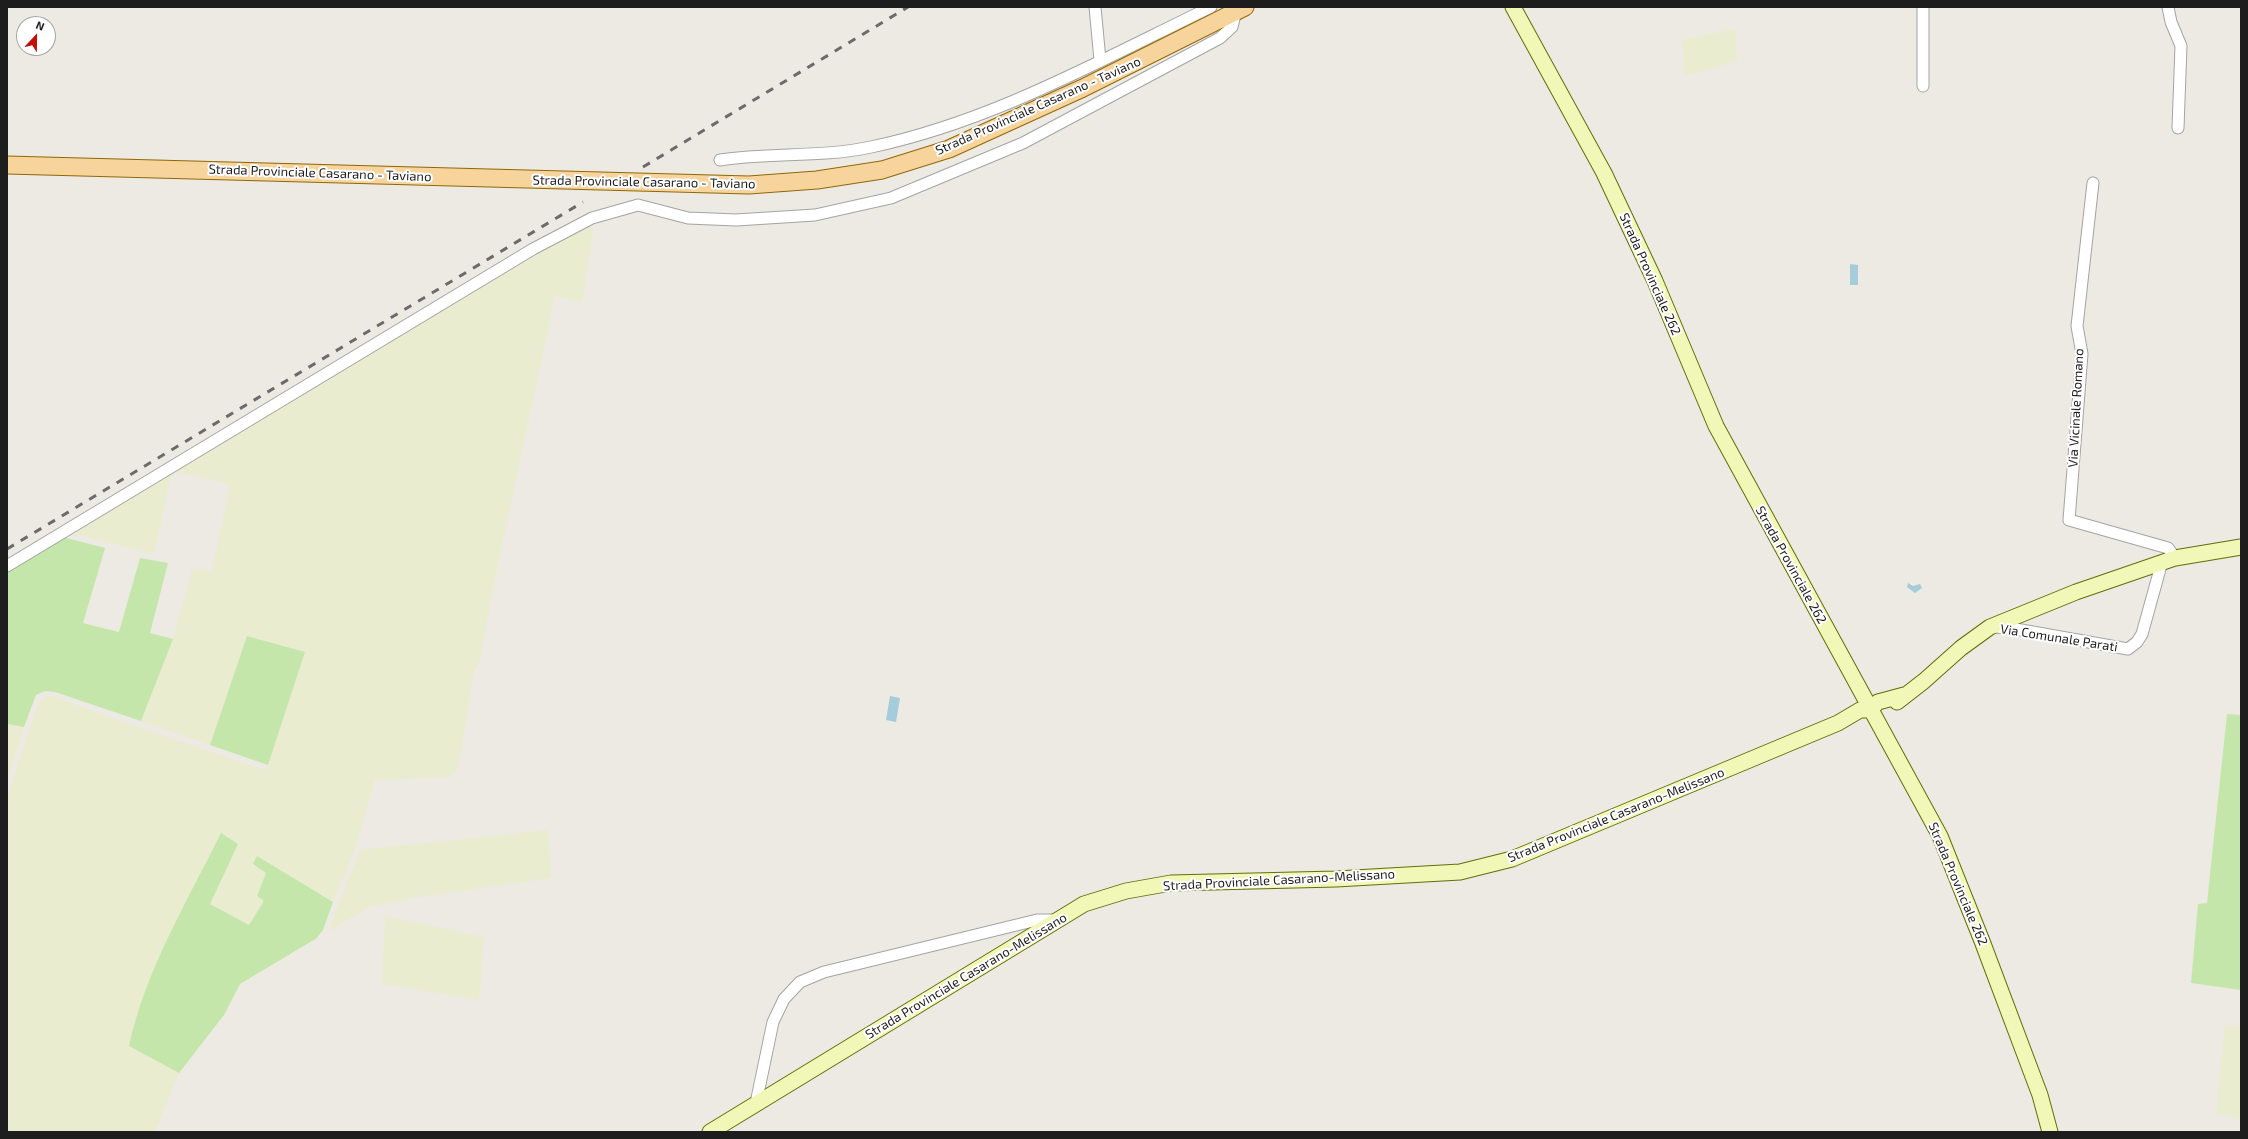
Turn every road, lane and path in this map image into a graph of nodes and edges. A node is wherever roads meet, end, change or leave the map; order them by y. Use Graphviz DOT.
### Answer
graph roads {
  1 [pos="1095,7"];
  2 [pos="1211,7"];
  3 [pos="1513,7"];
  4 [pos="1923,7"];
  5 [pos="2168,7"];
  6 [pos="1240,9"];
  7 [pos="1100,60"];
  8 [pos="1923,86"];
  9 [pos="2178,128"];
  10 [pos="720,160"];
  11 [pos="7,165"];
  12 [pos="2093,183"];
  13 [pos="2241,547"];
  14 [pos="2169,560"];
  15 [pos="7,566"];
  16 [pos="1990,627"];
  17 [pos="1870,710"];
  18 [pos="1058,920"];
  19 [pos="756,1103"];
  20 [pos="710,1132"];
  21 [pos="2050,1132"];
  1 -- 7 [label="street"];
  2 -- 7 [label="street"];
  3 -- 17 [label="main road, Strada Provinciale 262"];
  4 -- 8 [label="street"];
  5 -- 9 [label="street"];
  6 -- 11 [label="main road, Strada Provinciale Casarano - Taviano"];
  6 -- 15 [label="street"];
  7 -- 10 [label="street"];
  12 -- 14 [label="street, Via Vicinale Romano"];
  13 -- 14 [label="main road, Strada Provinciale Casarano-Melissano"];
  14 -- 16 [label="main road, Strada Provinciale Casarano-Melissano"];
  14 -- 16 [label="street, Via Comunale Parati"];
  16 -- 17 [label="main road, Strada Provinciale Casarano-Melissano"];
  17 -- 18 [label="main road, Strada Provinciale Casarano-Melissano"];
  17 -- 21 [label="main road, Strada Provinciale 262"];
  18 -- 19 [label="main road, Strada Provinciale Casarano-Melissano"];
  18 -- 19 [label="street"];
  19 -- 20 [label="main road, Strada Provinciale Casarano-Melissano"];
}
